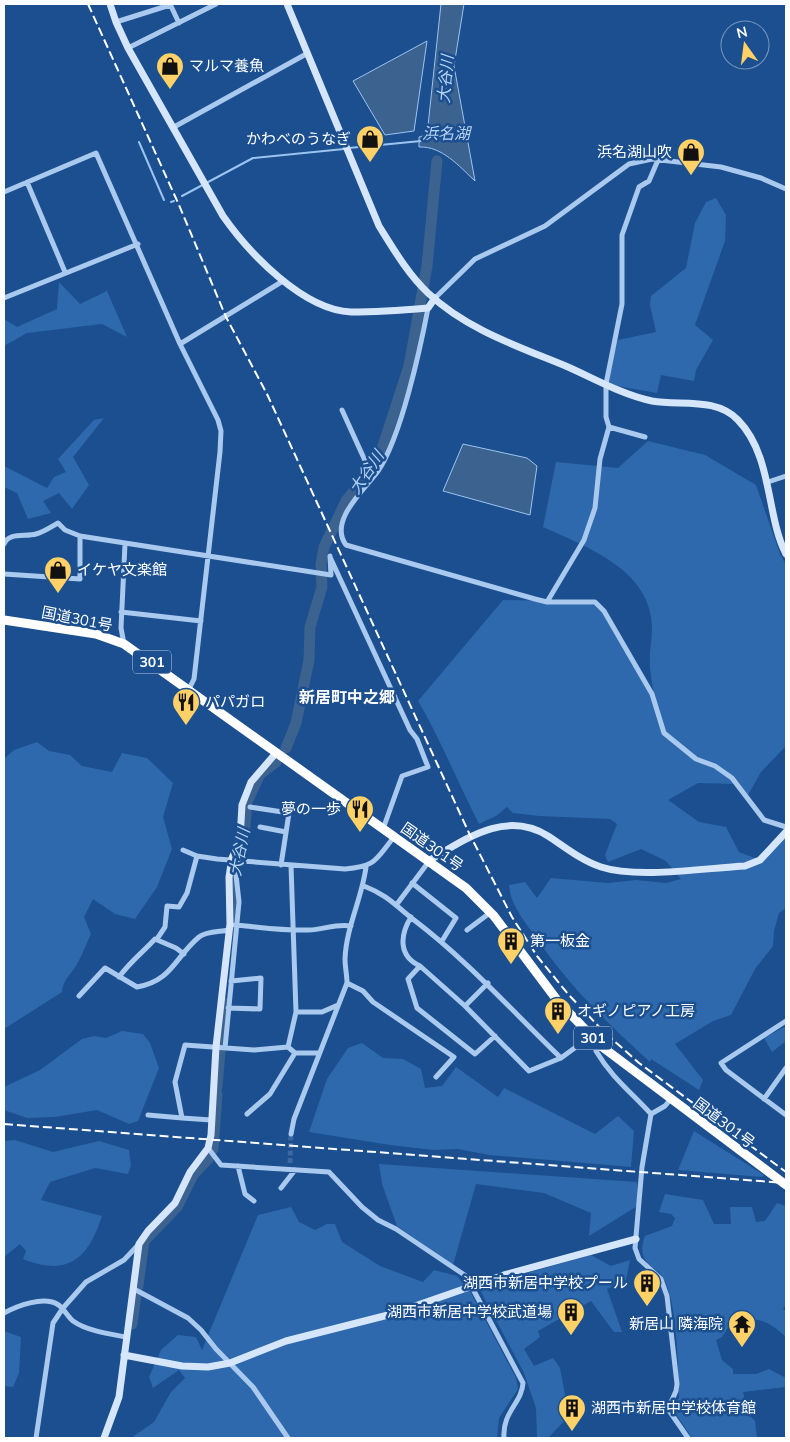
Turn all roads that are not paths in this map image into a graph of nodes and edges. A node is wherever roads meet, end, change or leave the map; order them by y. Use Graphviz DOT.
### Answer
graph roads {
  1 [pos="110,4"];
  2 [pos="170,4"];
  3 [pos="216,4"];
  4 [pos="287,4"];
  5 [pos="116,22"];
  6 [pos="180,23"];
  7 [pos="128,48"];
  8 [pos="308,53"];
  9 [pos="174,127"];
  10 [pos="658,160"];
  11 [pos="27,182"];
  12 [pos="786,189"];
  13 [pos="4,192"];
  14 [pos="138,244"];
  15 [pos="66,272"];
  16 [pos="283,281"];
  17 [pos="4,298"];
  18 [pos="435,298"];
  19 [pos="428,308"];
  20 [pos="180,344"];
  21 [pos="606,384"];
  22 [pos="342,410"];
  23 [pos="609,428"];
  24 [pos="646,437"];
  25 [pos="378,471"];
  26 [pos="786,476"];
  27 [pos="768,482"];
  28 [pos="80,536"];
  29 [pos="4,544"];
  30 [pos="125,544"];
  31 [pos="785,550"];
  32 [pos="209,555"];
  33 [pos="4,574"];
  34 [pos="547,602"];
  35 [pos="122,612"];
  36 [pos="4,620"];
  37 [pos="201,621"];
  38 [pos="124,644"];
  39 [pos="189,689"];
  40 [pos="280,756"];
  41 [pos="250,807"];
  42 [pos="260,827"];
  43 [pos="786,827"];
  44 [pos="383,829"];
  45 [pos="286,832"];
  46 [pos="786,832"];
  47 [pos="394,837"];
  48 [pos="183,850"];
  49 [pos="197,856"];
  50 [pos="236,859"];
  51 [pos="430,860"];
  52 [pos="281,865"];
  53 [pos="291,866"];
  54 [pos="366,867"];
  55 [pos="412,883"];
  56 [pos="364,886"];
  57 [pos="397,904"];
  58 [pos="491,912"];
  59 [pos="411,917"];
  60 [pos="232,926"];
  61 [pos="350,926"];
  62 [pos="293,930"];
  63 [pos="467,930"];
  64 [pos="157,939"];
  65 [pos="442,941"];
  66 [pos="184,954"];
  67 [pos="420,966"];
  68 [pos="119,977"];
  69 [pos="231,981"];
  70 [pos="347,983"];
  71 [pos="488,983"];
  72 [pos="79,996"];
  73 [pos="338,1005"];
  74 [pos="465,1006"];
  75 [pos="228,1008"];
  76 [pos="296,1012"];
  77 [pos="786,1021"];
  78 [pos="495,1036"];
  79 [pos="591,1036"];
  80 [pos="601,1046"];
  81 [pos="216,1047"];
  82 [pos="288,1047"];
  83 [pos="225,1048"];
  84 [pos="295,1052"];
  85 [pos="318,1053"];
  86 [pos="561,1058"];
  87 [pos="786,1068"];
  88 [pos="436,1076"];
  89 [pos="780,1076"];
  90 [pos="786,1081"];
  91 [pos="764,1099"];
  92 [pos="670,1100"];
  93 [pos="247,1114"];
  94 [pos="651,1114"];
  95 [pos="786,1114"];
  96 [pos="148,1115"];
  97 [pos="182,1118"];
  98 [pos="211,1120"];
  99 [pos="291,1134"];
  100 [pos="208,1148"];
  101 [pos="290,1163"];
  102 [pos="238,1166"];
  103 [pos="292,1170"];
  104 [pos="786,1185"];
  105 [pos="282,1188"];
  106 [pos="254,1201"];
  107 [pos="636,1239"];
  108 [pos="139,1244"];
  109 [pos="473,1286"];
  110 [pos="134,1289"];
  111 [pos="62,1308"];
  112 [pos="4,1312"];
  113 [pos="126,1338"];
  114 [pos="124,1355"];
  115 [pos="230,1363"];
  116 [pos="36,1438"];
  117 [pos="104,1438"];
  118 [pos="288,1438"];
  119 [pos="504,1438"];
  120 [pos="688,1438"];
  1 -- 5 [label="street"];
  2 -- 5 [label="street"];
  2 -- 6 [label="street"];
  3 -- 6 [label="street"];
  4 -- 8 [label="street"];
  5 -- 7 [label="street"];
  6 -- 7 [label="street"];
  7 -- 9 [label="street"];
  8 -- 9 [label="street"];
  8 -- 18 [label="street"];
  9 -- 16 [label="street"];
  10 -- 12 [label="street"];
  10 -- 18 [label="street"];
  10 -- 21 [label="street"];
  11 -- 13 [label="street"];
  11 -- 14 [label="street"];
  11 -- 15 [label="street"];
  14 -- 15 [label="street"];
  14 -- 20 [label="street"];
  15 -- 17 [label="street"];
  16 -- 19 [label="street"];
  16 -- 20 [label="street"];
  18 -- 19 [label="street"];
  18 -- 21 [label="street"];
  19 -- 25 [label="street"];
  20 -- 32 [label="street"];
  21 -- 23 [label="street"];
  21 -- 27 [label="street"];
  22 -- 25 [label="street"];
  23 -- 24 [label="street"];
  23 -- 34 [label="street"];
  25 -- 34 [label="street"];
  26 -- 27 [label="street"];
  27 -- 31 [label="street"];
  28 -- 29 [label="street"];
  28 -- 30 [label="street"];
  28 -- 33 [label="street"];
  30 -- 32 [label="street"];
  30 -- 35 [label="street"];
  32 -- 37 [label="street"];
  32 -- 44 [label="street"];
  34 -- 43 [label="street"];
  35 -- 37 [label="street"];
  35 -- 38 [label="street"];
  36 -- 38 [label="highway, 国道301号 / 301"];
  37 -- 39 [label="street"];
  38 -- 39 [label="highway, 国道301号 / 301"];
  39 -- 40 [label="highway, 国道301号 / 301"];
  40 -- 44 [label="highway, 国道301号 / 301"];
  40 -- 50 [label="street"];
  41 -- 45 [label="street"];
  42 -- 45 [label="street"];
  44 -- 47 [label="highway, 国道301号 / 301"];
  45 -- 52 [label="street"];
  46 -- 51 [label="street"];
  47 -- 51 [label="highway, 国道301号 / 301"];
  47 -- 54 [label="street"];
  48 -- 49 [label="street"];
  49 -- 50 [label="street"];
  49 -- 64 [label="street"];
  50 -- 52 [label="street"];
  50 -- 60 [label="street"];
  51 -- 55 [label="street"];
  51 -- 58 [label="highway, 国道301号 / 301"];
  52 -- 53 [label="street"];
  53 -- 54 [label="street"];
  53 -- 62 [label="street"];
  54 -- 56 [label="street"];
  55 -- 57 [label="street"];
  55 -- 65 [label="street"];
  56 -- 57 [label="street"];
  56 -- 61 [label="street"];
  57 -- 59 [label="street"];
  58 -- 63 [label="street"];
  58 -- 79 [label="highway, 国道301号 / 301"];
  59 -- 65 [label="street"];
  59 -- 67 [label="street"];
  60 -- 62 [label="street"];
  60 -- 66 [label="street"];
  60 -- 69 [label="street"];
  60 -- 81 [label="street"];
  61 -- 62 [label="street"];
  61 -- 70 [label="street"];
  62 -- 76 [label="street"];
  64 -- 66 [label="street"];
  64 -- 68 [label="street"];
  65 -- 71 [label="street"];
  66 -- 68 [label="street"];
  67 -- 74 [label="street"];
  67 -- 78 [label="street"];
  68 -- 72 [label="street"];
  69 -- 75 [label="street"];
  69 -- 75 [label="street"];
  70 -- 73 [label="street"];
  70 -- 88 [label="street"];
  71 -- 74 [label="street"];
  71 -- 86 [label="street"];
  73 -- 76 [label="street"];
  73 -- 85 [label="street"];
  74 -- 78 [label="street"];
  75 -- 83 [label="street"];
  76 -- 82 [label="street"];
  77 -- 91 [label="street"];
  78 -- 86 [label="street"];
  79 -- 80 [label="highway, 国道301号 / 301"];
  79 -- 86 [label="street"];
  80 -- 92 [label="highway, 国道301号 / 301"];
  80 -- 94 [label="street"];
  81 -- 83 [label="street"];
  81 -- 97 [label="street"];
  81 -- 98 [label="street"];
  82 -- 83 [label="street"];
  82 -- 84 [label="street"];
  84 -- 85 [label="street"];
  84 -- 93 [label="street"];
  85 -- 99 [label="street"];
  87 -- 89 [label="street"];
  89 -- 90 [label="street"];
  89 -- 91 [label="street"];
  91 -- 95 [label="street"];
  92 -- 94 [label="street"];
  92 -- 104 [label="highway, 国道301号 / 301"];
  94 -- 107 [label="street"];
  96 -- 97 [label="street"];
  97 -- 98 [label="street"];
  98 -- 100 [label="street"];
  100 -- 102 [label="street"];
  100 -- 108 [label="street"];
  101 -- 103 [label="street"];
  102 -- 103 [label="street"];
  102 -- 106 [label="street"];
  103 -- 105 [label="street"];
  103 -- 109 [label="street"];
  107 -- 109 [label="street"];
  107 -- 120 [label="street"];
  108 -- 110 [label="street"];
  108 -- 111 [label="street"];
  109 -- 115 [label="street"];
  109 -- 119 [label="street"];
  110 -- 113 [label="street"];
  110 -- 115 [label="street"];
  111 -- 112 [label="street"];
  111 -- 113 [label="street"];
  111 -- 116 [label="street"];
  113 -- 114 [label="street"];
  114 -- 115 [label="street"];
  114 -- 117 [label="street"];
  115 -- 118 [label="street"];
}
